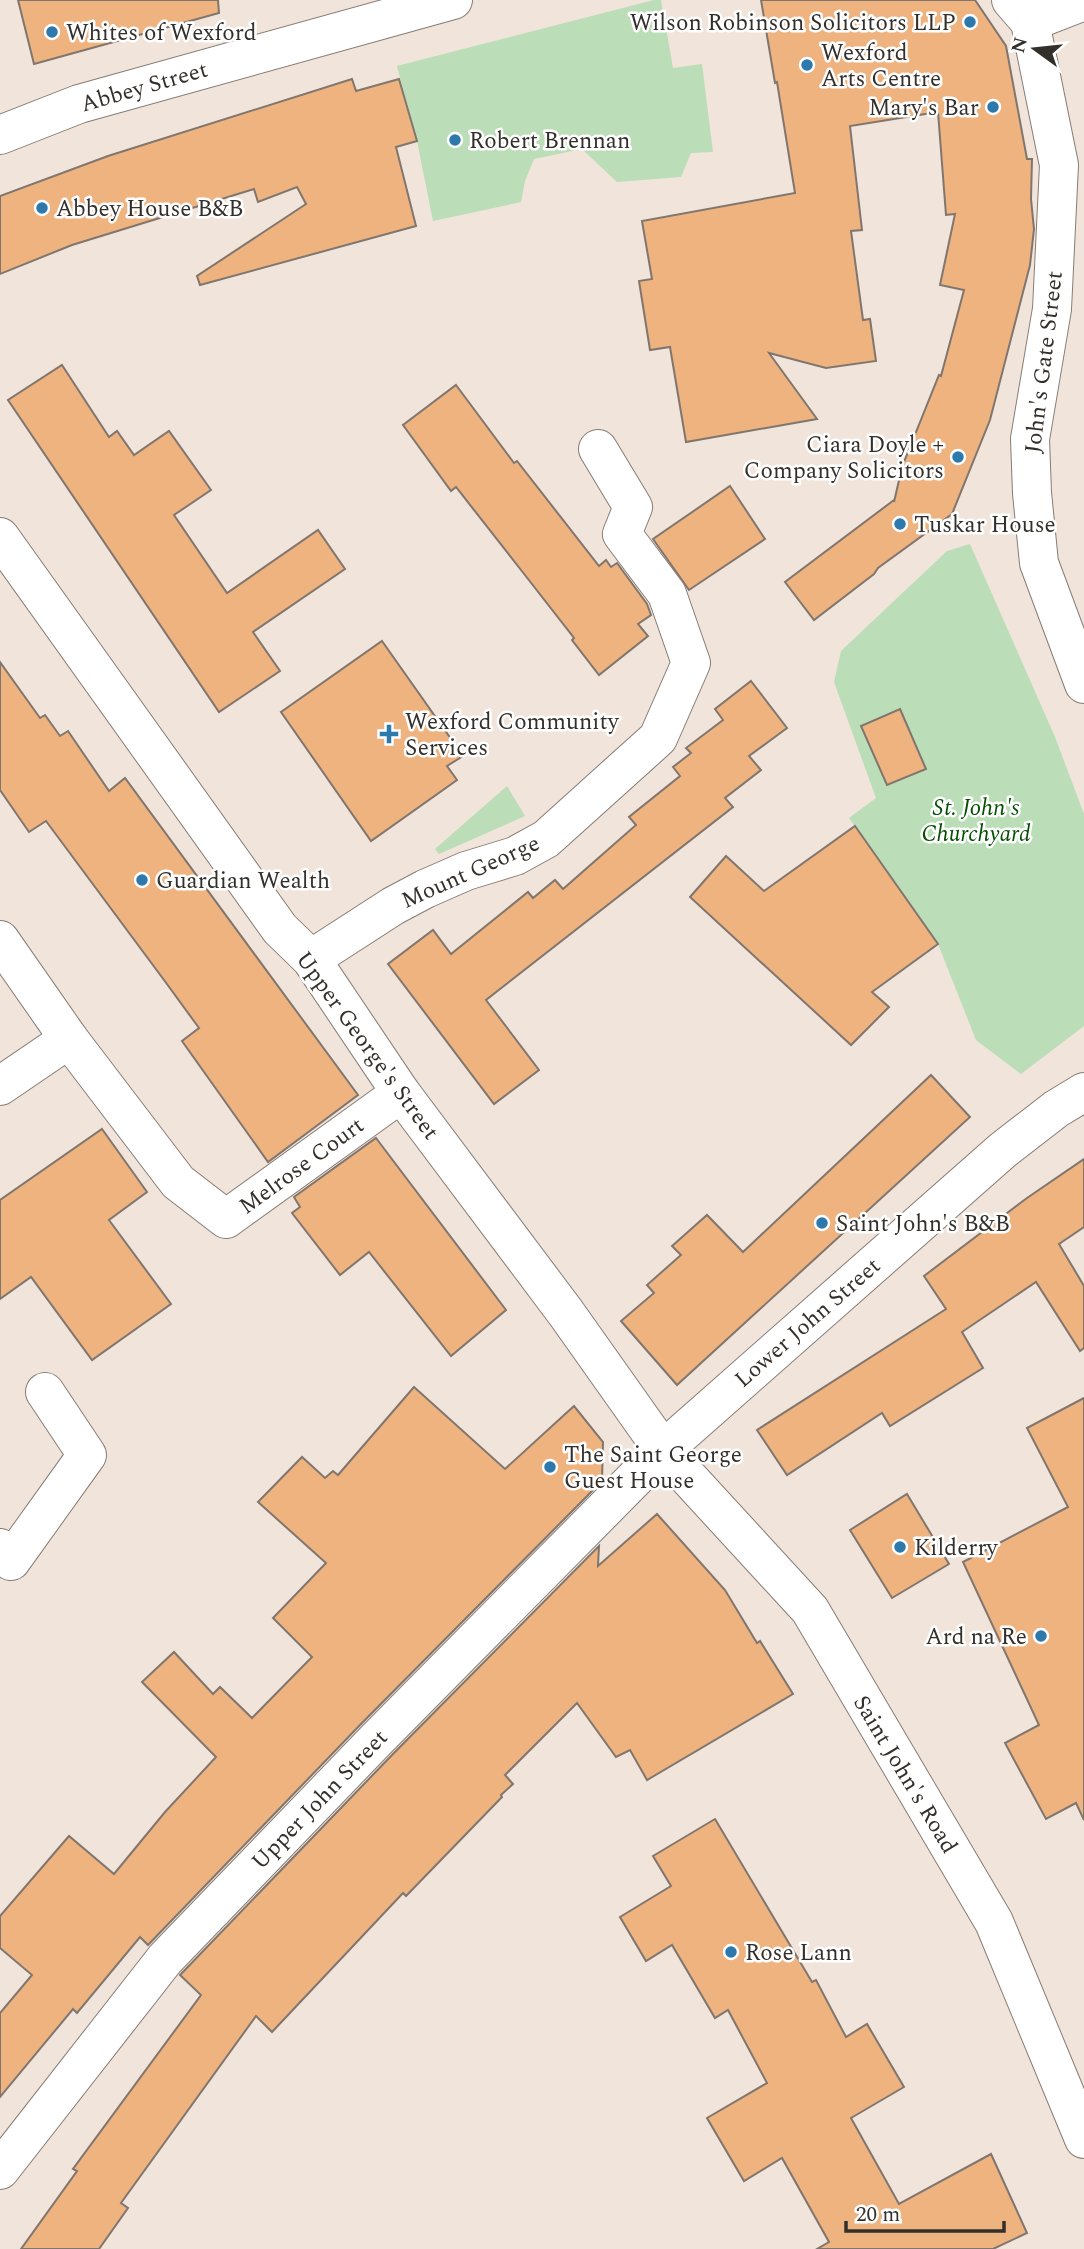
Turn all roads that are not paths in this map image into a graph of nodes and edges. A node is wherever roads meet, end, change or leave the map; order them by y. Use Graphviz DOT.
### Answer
graph roads {
  1 [pos="453,0"];
  2 [pos="1084,1"];
  3 [pos="1021,11"];
  4 [pos="0,135"];
  5 [pos="598,449"];
  6 [pos="0,537"];
  7 [pos="1084,684"];
  8 [pos="0,940"];
  9 [pos="311,959"];
  10 [pos="69,1039"];
  11 [pos="0,1086"];
  12 [pos="1084,1092"];
  13 [pos="401,1093"];
  14 [pos="45,1392"];
  15 [pos="663,1450"];
  16 [pos="0,1548"];
  17 [pos="1084,2139"];
  18 [pos="0,2170"];
  1 -- 4 [label="street, Abbey Street"];
  2 -- 3 [label="street"];
  3 -- 7 [label="street, John's Gate Street"];
  5 -- 9 [label="street, Mount George"];
  6 -- 9 [label="street, Upper George's Street"];
  8 -- 10 [label="street, Melrose Court"];
  9 -- 13 [label="street, Upper George's Street"];
  10 -- 11 [label="street"];
  10 -- 13 [label="street, Melrose Court"];
  12 -- 15 [label="street, Lower John Street"];
  13 -- 15 [label="street, Upper George's Street"];
  14 -- 16 [label="street"];
  15 -- 17 [label="street, Saint John's Road"];
  15 -- 18 [label="street, Upper John Street"];
}
